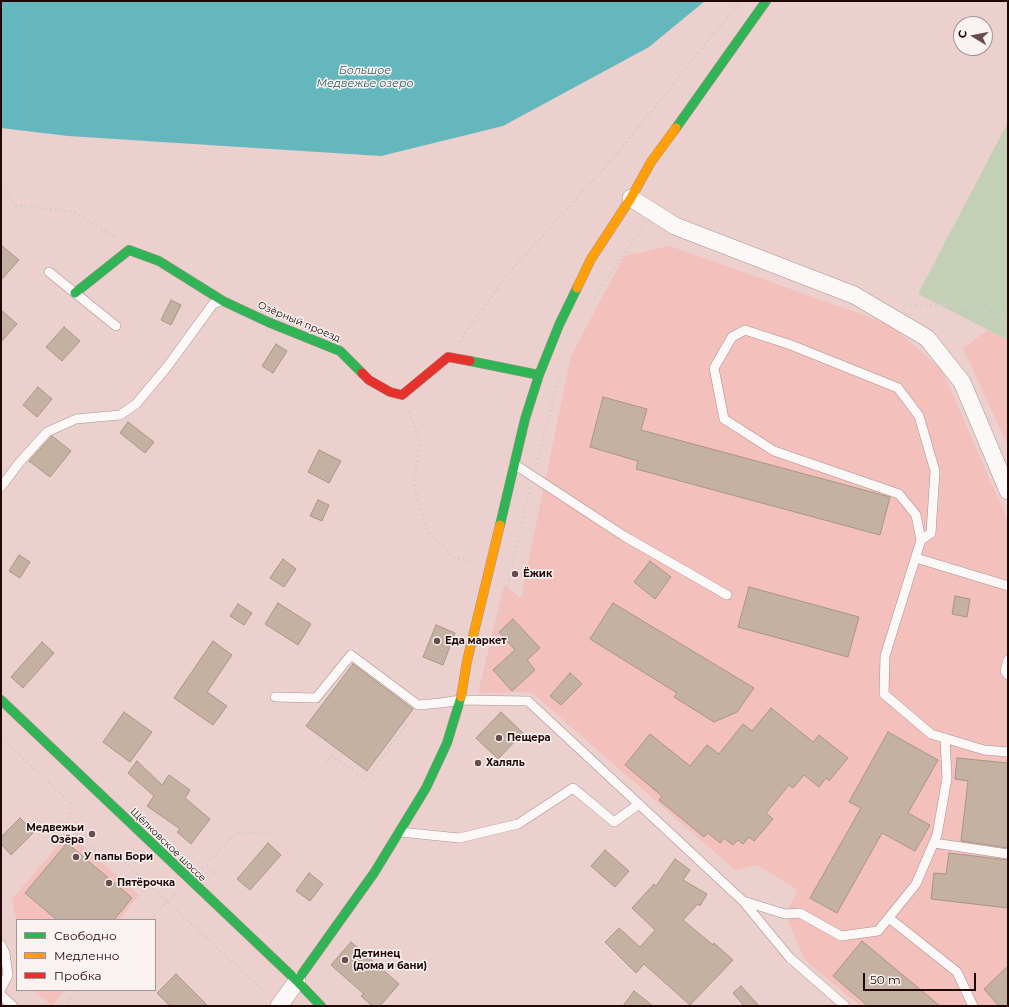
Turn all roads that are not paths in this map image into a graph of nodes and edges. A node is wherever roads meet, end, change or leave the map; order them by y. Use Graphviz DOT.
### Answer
graph roads {
  1 [pos="766,1"];
  2 [pos="631,198"];
  3 [pos="48,272"];
  4 [pos="75,293"];
  5 [pos="223,301"];
  6 [pos="116,326"];
  7 [pos="539,375"];
  8 [pos="514,464"];
  9 [pos="1,487"];
  10 [pos="1008,491"];
  11 [pos="921,540"];
  12 [pos="916,558"];
  13 [pos="1008,586"];
  14 [pos="727,595"];
  15 [pos="1008,660"];
  16 [pos="1008,675"];
  17 [pos="275,697"];
  18 [pos="1,700"];
  19 [pos="460,700"];
  20 [pos="945,738"];
  21 [pos="1008,752"];
  22 [pos="639,804"];
  23 [pos="399,832"];
  24 [pos="934,843"];
  25 [pos="1008,854"];
  26 [pos="743,901"];
  27 [pos="889,918"];
  28 [pos="1,945"];
  29 [pos="297,982"];
  30 [pos="1,989"];
  31 [pos="1,995"];
  32 [pos="13,1006"];
  33 [pos="280,1006"];
  34 [pos="321,1006"];
  35 [pos="845,1006"];
  36 [pos="973,1006"];
  1 -- 2 [label="main road"];
  2 -- 7 [label="main road"];
  2 -- 10 [label="street"];
  3 -- 4 [label="lane"];
  4 -- 5 [label="main road, Озёрный проезд"];
  4 -- 6 [label="lane"];
  5 -- 7 [label="main road, Озёрный проезд"];
  5 -- 9 [label="lane"];
  7 -- 8 [label="main road"];
  8 -- 14 [label="lane"];
  8 -- 19 [label="main road"];
  11 -- 11 [label="lane"];
  11 -- 12 [label="lane"];
  12 -- 13 [label="lane"];
  12 -- 20 [label="lane"];
  15 -- 16 [label="lane"];
  17 -- 19 [label="lane"];
  18 -- 29 [label="main road, Щёлковское шоссе"];
  19 -- 22 [label="lane"];
  19 -- 23 [label="main road"];
  20 -- 21 [label="lane"];
  20 -- 24 [label="lane"];
  22 -- 23 [label="lane"];
  22 -- 26 [label="lane"];
  23 -- 29 [label="main road"];
  24 -- 25 [label="lane"];
  24 -- 27 [label="lane"];
  26 -- 27 [label="lane"];
  26 -- 35 [label="lane"];
  27 -- 36 [label="lane"];
  28 -- 30 [label="lane"];
  29 -- 33 [label="street"];
  29 -- 34 [label="main road, Щёлковское шоссе"];
  31 -- 32 [label="lane"];
}
